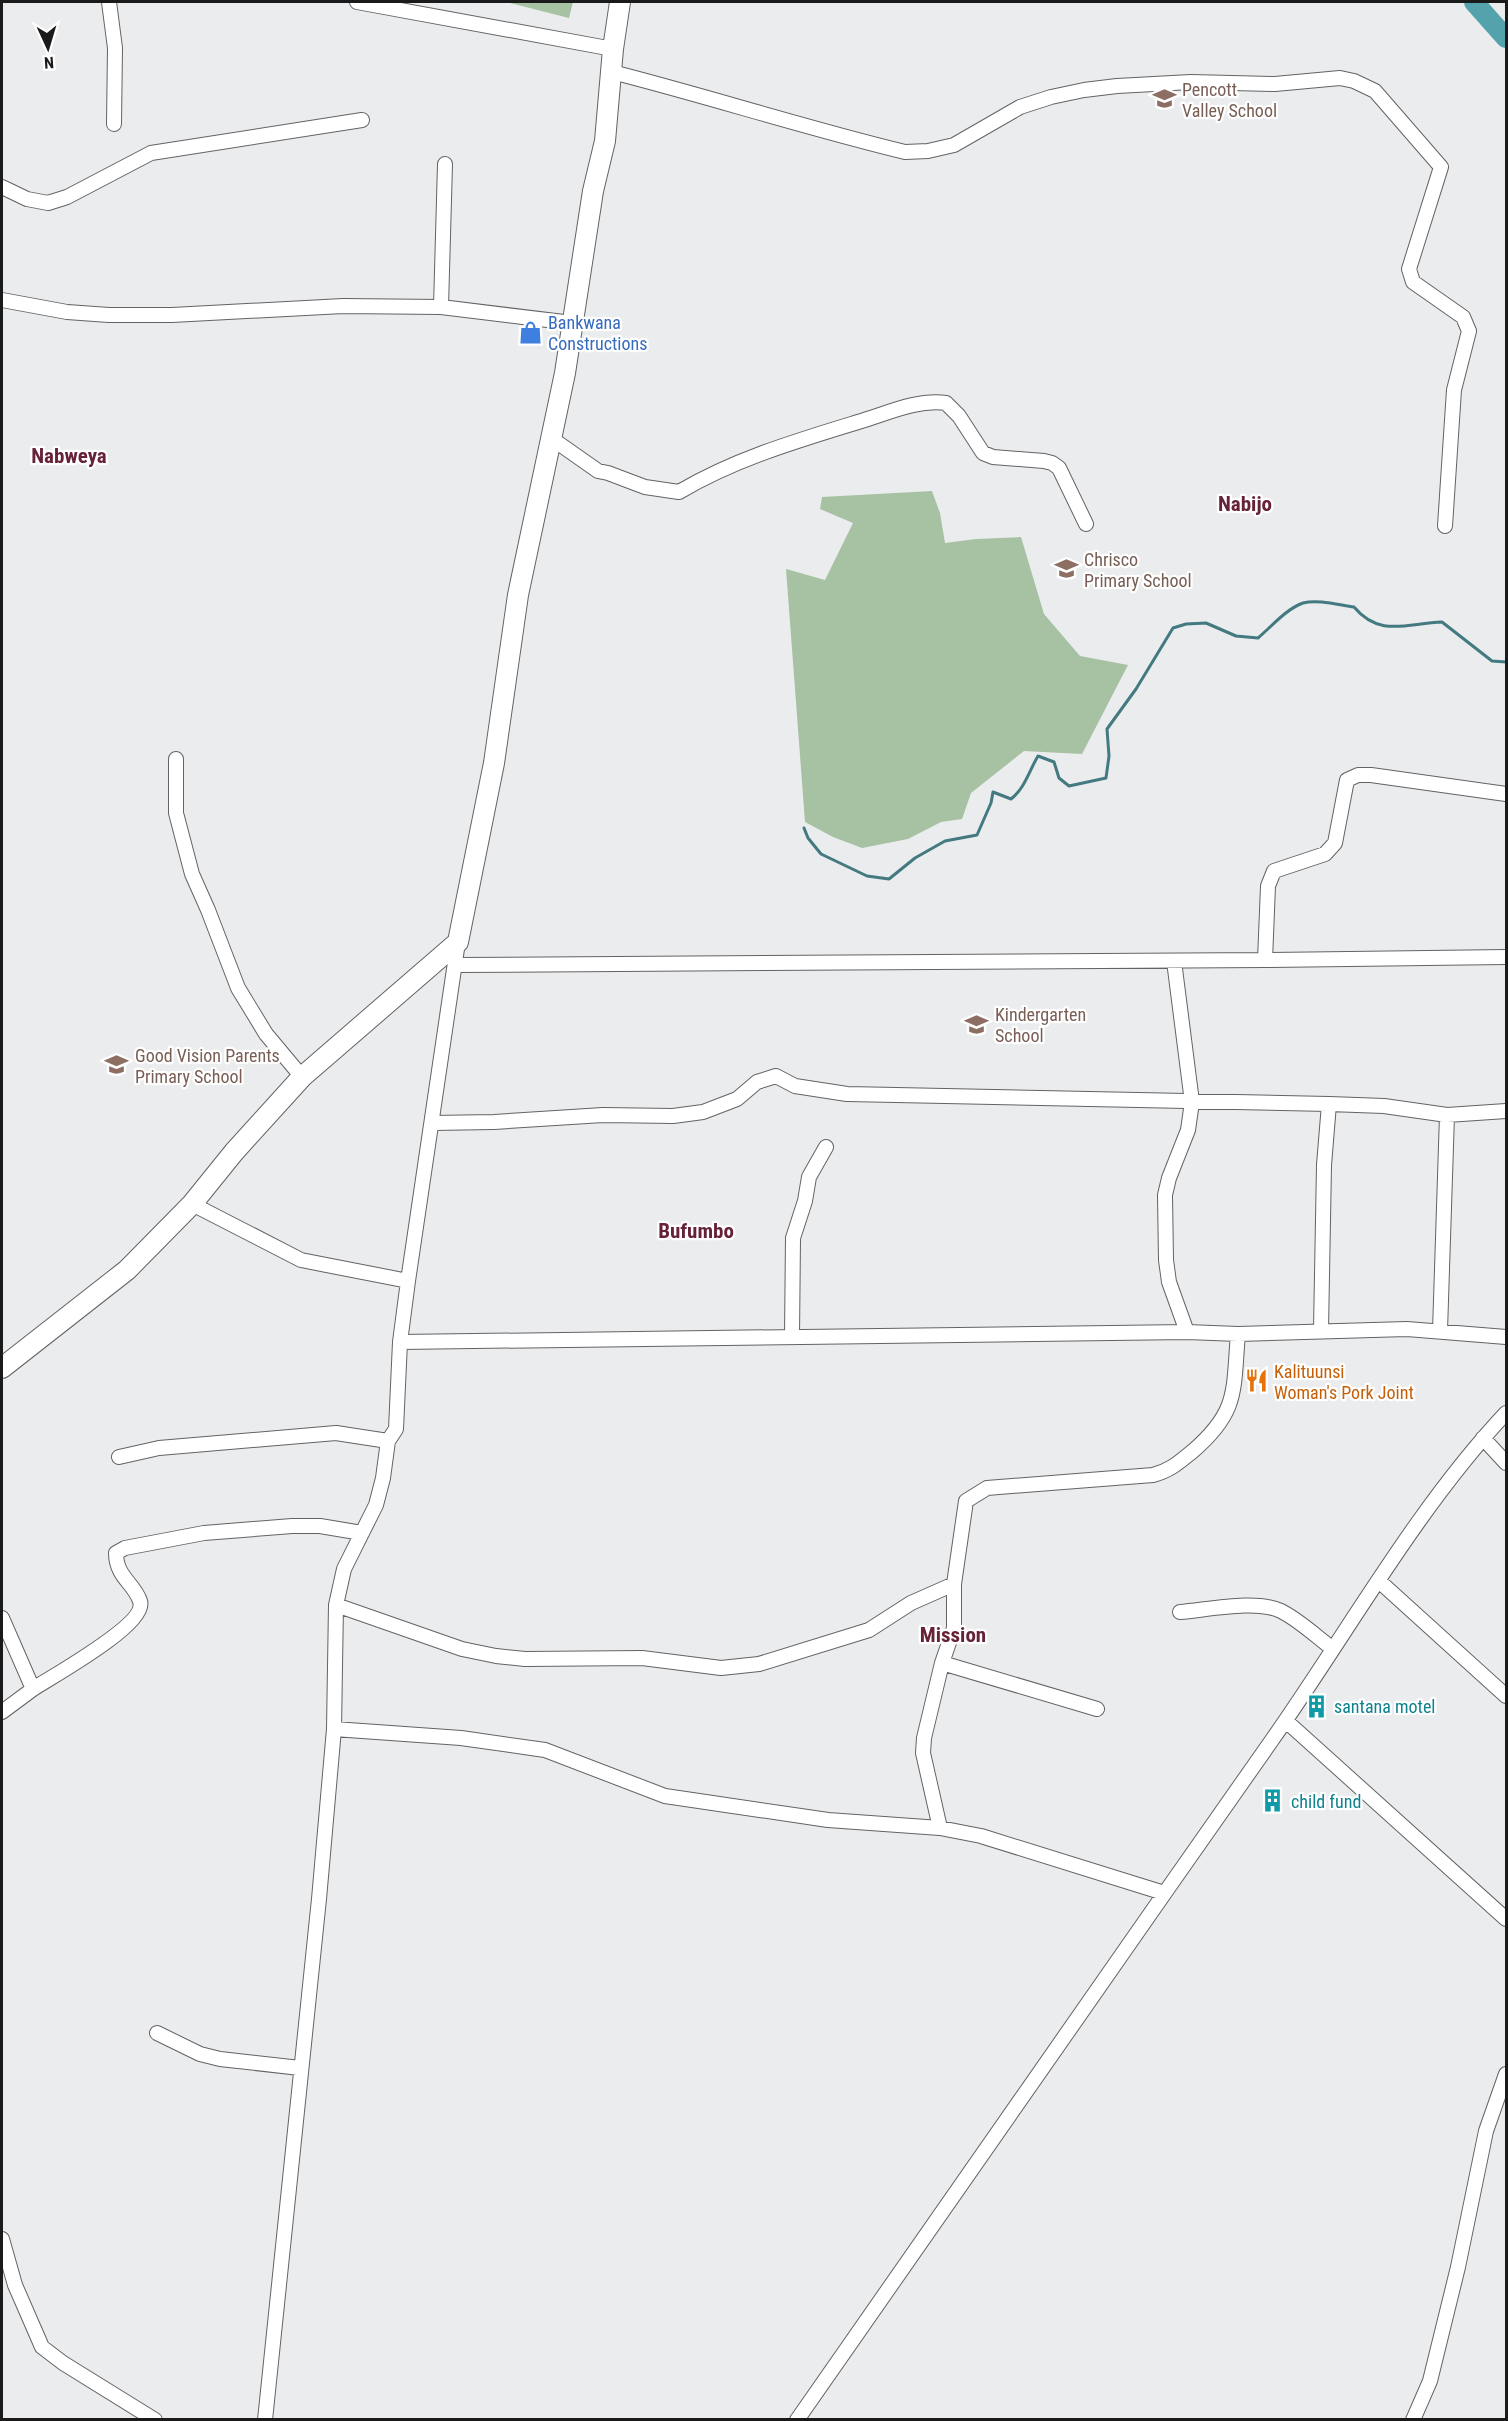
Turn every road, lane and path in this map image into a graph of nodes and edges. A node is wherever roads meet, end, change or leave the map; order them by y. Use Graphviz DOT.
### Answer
graph roads {
  1 [pos="109,2"];
  2 [pos="357,2"];
  3 [pos="620,2"];
  4 [pos="613,49"];
  5 [pos="612,72"];
  6 [pos="362,120"];
  7 [pos="114,124"];
  8 [pos="445,164"];
  9 [pos="2,187"];
  10 [pos="2,300"];
  11 [pos="441,307"];
  12 [pos="572,323"];
  13 [pos="551,438"];
  14 [pos="1086,524"];
  15 [pos="1445,526"];
  16 [pos="176,759"];
  17 [pos="1506,794"];
  18 [pos="458,942"];
  19 [pos="1506,957"];
  20 [pos="1264,960"];
  21 [pos="1174,961"];
  22 [pos="456,965"];
  23 [pos="302,1077"];
  24 [pos="1192,1102"];
  25 [pos="1329,1104"];
  26 [pos="1506,1111"];
  27 [pos="1447,1115"];
  28 [pos="432,1123"];
  29 [pos="826,1147"];
  30 [pos="192,1204"];
  31 [pos="408,1281"];
  32 [pos="1321,1330"];
  33 [pos="1440,1331"];
  34 [pos="1187,1332"];
  35 [pos="1238,1334"];
  36 [pos="792,1337"];
  37 [pos="1506,1337"];
  38 [pos="400,1342"];
  39 [pos="3,1362"];
  40 [pos="1506,1413"];
  41 [pos="1483,1438"];
  42 [pos="388,1441"];
  43 [pos="119,1457"];
  44 [pos="1506,1463"];
  45 [pos="362,1533"];
  46 [pos="1378,1581"];
  47 [pos="954,1584"];
  48 [pos="336,1605"];
  49 [pos="1180,1612"];
  50 [pos="2,1618"];
  51 [pos="1333,1649"];
  52 [pos="942,1663"];
  53 [pos="33,1689"];
  54 [pos="1506,1696"];
  55 [pos="1097,1709"];
  56 [pos="2,1712"];
  57 [pos="1286,1721"];
  58 [pos="334,1729"];
  59 [pos="940,1828"];
  60 [pos="1164,1893"];
  61 [pos="1506,1918"];
  62 [pos="157,2033"];
  63 [pos="300,2068"];
  64 [pos="1506,2074"];
  65 [pos="2,2239"];
  66 [pos="155,2420"];
  67 [pos="266,2420"];
  68 [pos="797,2420"];
  69 [pos="1413,2420"];
  1 -- 7 [label="street"];
  2 -- 4 [label="street"];
  3 -- 4 [label="street"];
  4 -- 5 [label="street"];
  5 -- 12 [label="street"];
  5 -- 15 [label="street"];
  6 -- 9 [label="street"];
  8 -- 11 [label="street"];
  10 -- 11 [label="street"];
  11 -- 12 [label="street"];
  12 -- 13 [label="street"];
  13 -- 14 [label="street"];
  13 -- 18 [label="street"];
  16 -- 23 [label="street"];
  17 -- 20 [label="street"];
  18 -- 22 [label="street"];
  18 -- 23 [label="street"];
  19 -- 20 [label="street"];
  20 -- 21 [label="street"];
  21 -- 22 [label="street"];
  21 -- 24 [label="street"];
  22 -- 28 [label="street"];
  23 -- 30 [label="street"];
  24 -- 25 [label="street"];
  24 -- 28 [label="street"];
  24 -- 34 [label="street"];
  25 -- 27 [label="street"];
  25 -- 32 [label="street"];
  26 -- 27 [label="street"];
  27 -- 33 [label="street"];
  28 -- 31 [label="street"];
  29 -- 36 [label="street"];
  30 -- 31 [label="street"];
  30 -- 39 [label="street"];
  31 -- 38 [label="street"];
  32 -- 33 [label="street"];
  32 -- 35 [label="street"];
  33 -- 37 [label="street"];
  34 -- 35 [label="street"];
  34 -- 36 [label="street"];
  35 -- 47 [label="street"];
  36 -- 38 [label="street"];
  38 -- 42 [label="street"];
  40 -- 41 [label="street"];
  41 -- 44 [label="street"];
  41 -- 46 [label="street"];
  42 -- 43 [label="street"];
  42 -- 45 [label="street"];
  45 -- 48 [label="street"];
  45 -- 53 [label="street"];
  46 -- 51 [label="street"];
  46 -- 54 [label="street"];
  47 -- 48 [label="street"];
  47 -- 52 [label="street"];
  48 -- 58 [label="street"];
  49 -- 51 [label="street"];
  50 -- 53 [label="street"];
  51 -- 57 [label="street"];
  52 -- 55 [label="street"];
  52 -- 59 [label="street"];
  53 -- 56 [label="street"];
  57 -- 60 [label="street"];
  57 -- 61 [label="street"];
  58 -- 59 [label="street"];
  58 -- 63 [label="street"];
  59 -- 60 [label="street"];
  60 -- 68 [label="street"];
  62 -- 63 [label="street"];
  63 -- 67 [label="street"];
  64 -- 69 [label="street"];
  65 -- 66 [label="street"];
}
